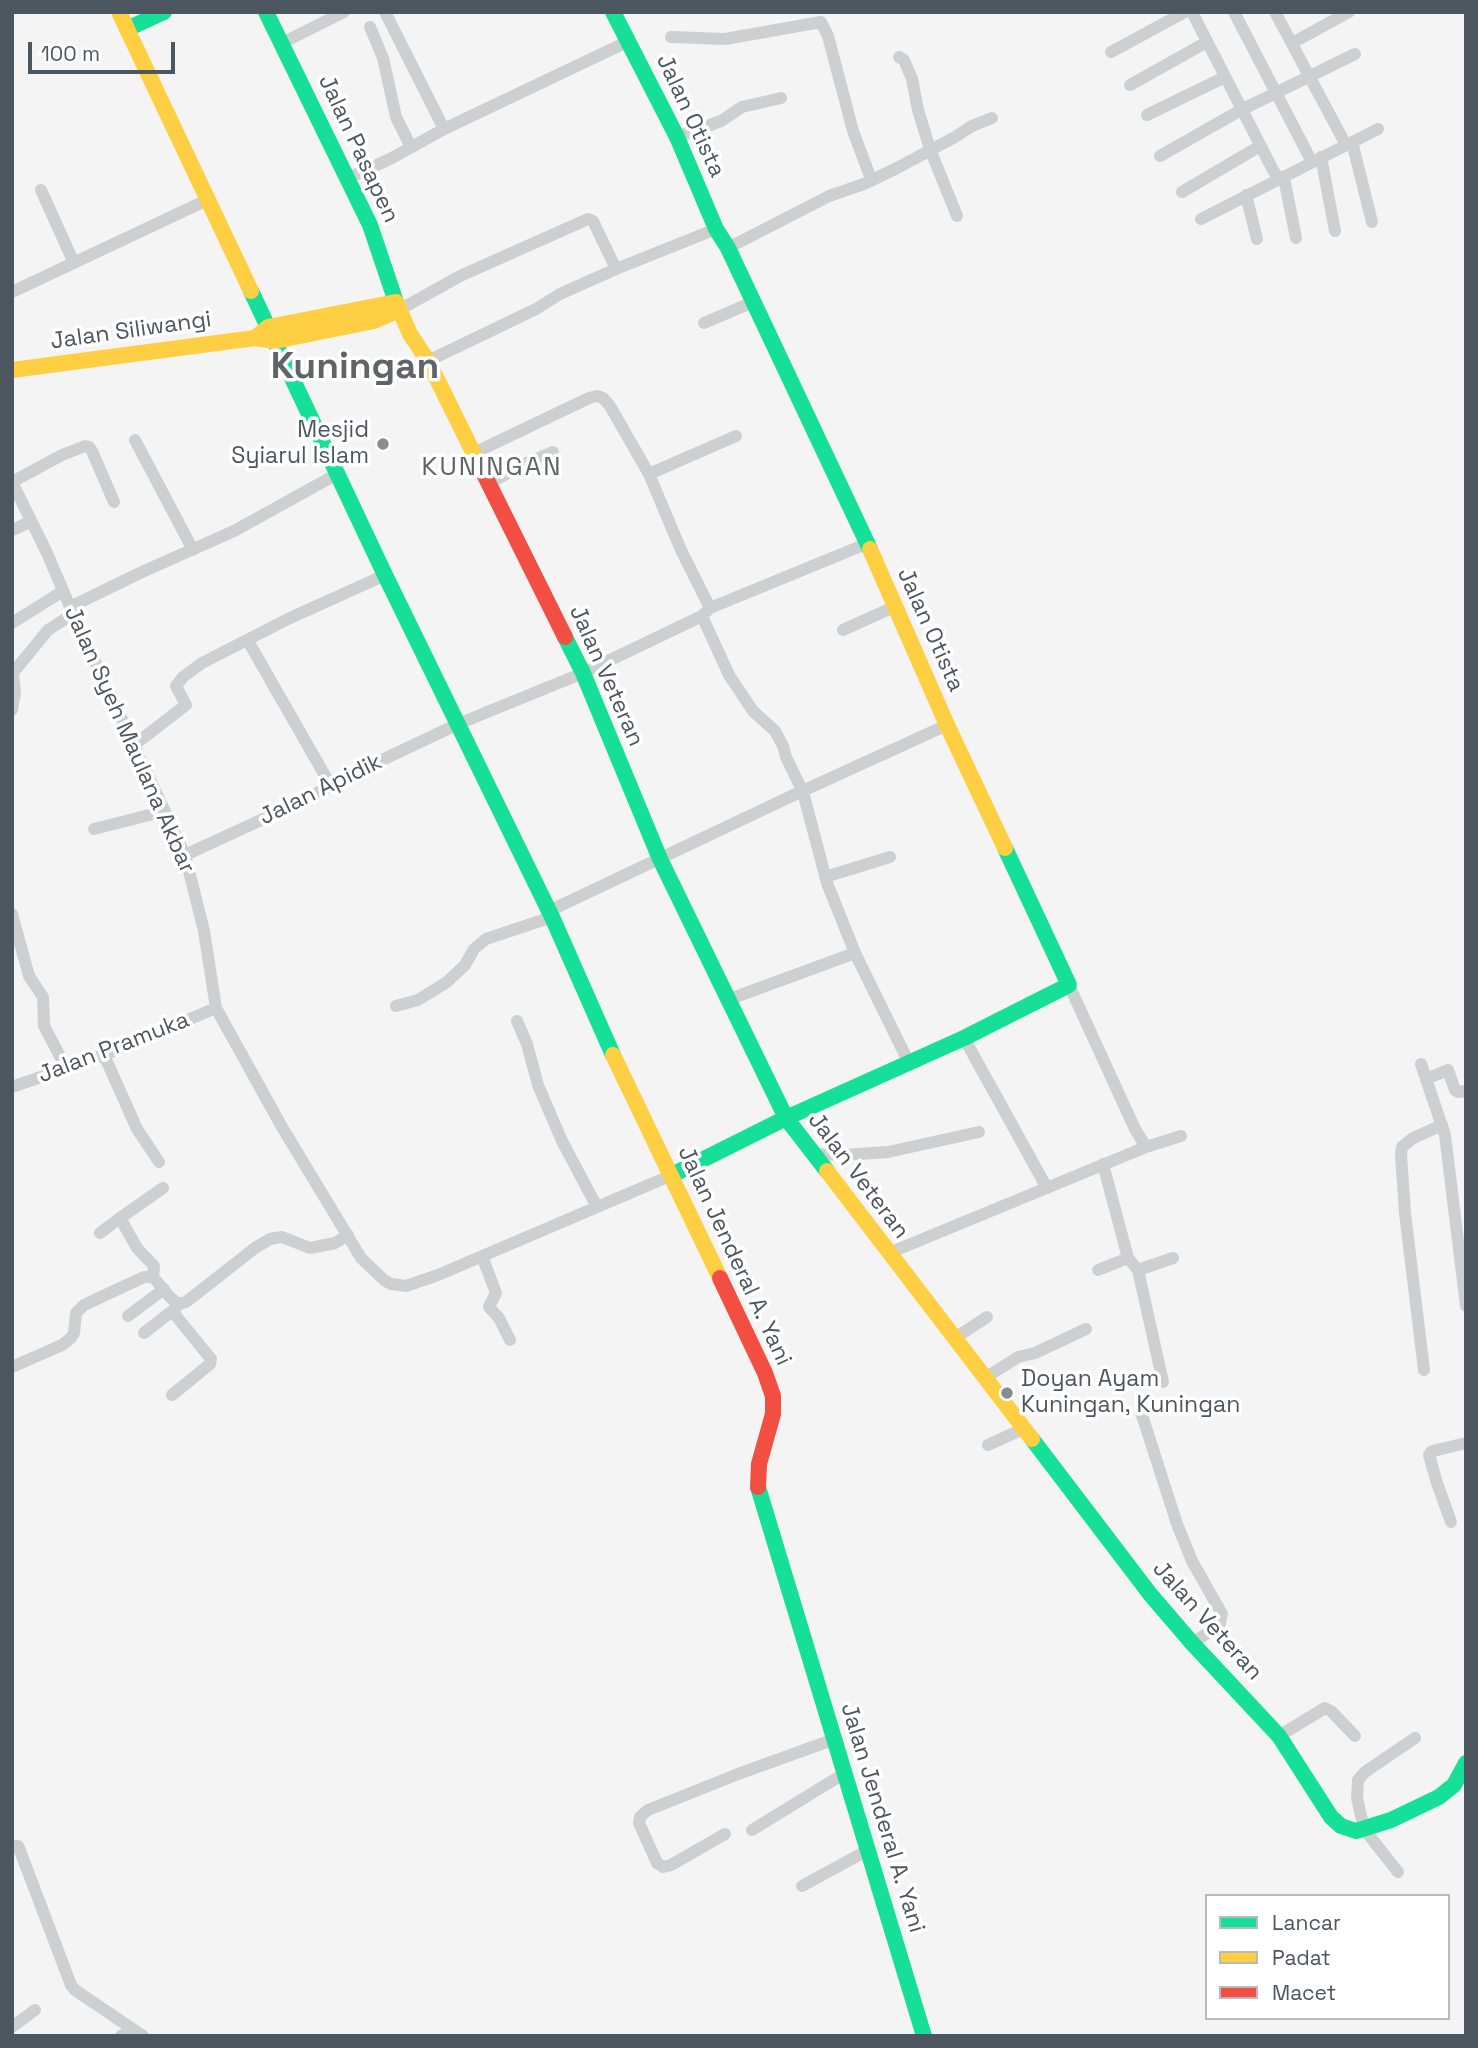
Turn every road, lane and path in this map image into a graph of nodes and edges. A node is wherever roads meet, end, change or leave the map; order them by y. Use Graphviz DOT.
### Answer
graph roads {
  1 [pos="119,12"];
  2 [pos="164,12"];
  3 [pos="266,12"];
  4 [pos="344,12"];
  5 [pos="385,12"];
  6 [pos="613,12"];
  7 [pos="1185,12"];
  8 [pos="1192,12"];
  9 [pos="1234,12"];
  10 [pos="1275,12"];
  11 [pos="1320,12"];
  12 [pos="1349,12"];
  13 [pos="1326,24"];
  14 [pos="370,27"];
  15 [pos="127,29"];
  16 [pos="671,37"];
  17 [pos="629,41"];
  18 [pos="1207,42"];
  19 [pos="282,43"];
  20 [pos="1292,43"];
  21 [pos="1111,51"];
  22 [pos="1355,54"];
  23 [pos="899,57"];
  24 [pos="1310,76"];
  25 [pos="1225,77"];
  26 [pos="1130,85"];
  27 [pos="1276,93"];
  28 [pos="781,98"];
  29 [pos="1241,110"];
  30 [pos="1147,115"];
  31 [pos="992,118"];
  32 [pos="444,129"];
  33 [pos="1378,129"];
  34 [pos="677,137"];
  35 [pos="1349,143"];
  36 [pos="1260,146"];
  37 [pos="411,147"];
  38 [pos="930,149"];
  39 [pos="1160,156"];
  40 [pos="1316,159"];
  41 [pos="348,178"];
  42 [pos="1279,178"];
  43 [pos="871,179"];
  44 [pos="41,190"];
  45 [pos="1182,192"];
  46 [pos="1246,195"];
  47 [pos="207,200"];
  48 [pos="957,216"];
  49 [pos="1200,219"];
  50 [pos="1371,222"];
  51 [pos="716,229"];
  52 [pos="1335,232"];
  53 [pos="1296,238"];
  54 [pos="1257,239"];
  55 [pos="728,248"];
  56 [pos="74,263"];
  57 [pos="616,269"];
  58 [pos="12,292"];
  59 [pos="753,302"];
  60 [pos="397,306"];
  61 [pos="704,323"];
  62 [pos="272,334"];
  63 [pos="410,334"];
  64 [pos="428,361"];
  65 [pos="12,370"];
  66 [pos="736,436"];
  67 [pos="135,440"];
  68 [pos="553,452"];
  69 [pos="474,453"];
  70 [pos="339,473"];
  71 [pos="649,474"];
  72 [pos="12,482"];
  73 [pos="490,483"];
  74 [pos="114,502"];
  75 [pos="30,522"];
  76 [pos="12,530"];
  77 [pos="866,544"];
  78 [pos="193,550"];
  79 [pos="385,575"];
  80 [pos="63,591"];
  81 [pos="896,606"];
  82 [pos="71,610"];
  83 [pos="706,612"];
  84 [pos="12,623"];
  85 [pos="843,630"];
  86 [pos="248,641"];
  87 [pos="583,673"];
  88 [pos="12,674"];
  89 [pos="12,710"];
  90 [pos="458,724"];
  91 [pos="947,725"];
  92 [pos="134,745"];
  93 [pos="331,786"];
  94 [pos="803,792"];
  95 [pos="165,811"];
  96 [pos="94,829"];
  97 [pos="185,855"];
  98 [pos="890,857"];
  99 [pos="660,859"];
  100 [pos="825,877"];
  101 [pos="12,914"];
  102 [pos="550,914"];
  103 [pos="855,953"];
  104 [pos="1069,985"];
  105 [pos="727,1000"];
  106 [pos="396,1006"];
  107 [pos="216,1008"];
  108 [pos="517,1021"];
  109 [pos="964,1038"];
  110 [pos="104,1055"];
  111 [pos="909,1063"];
  112 [pos="1421,1065"];
  113 [pos="69,1069"];
  114 [pos="1426,1079"];
  115 [pos="12,1087"];
  116 [pos="1466,1091"];
  117 [pos="786,1118"];
  118 [pos="1442,1125"];
  119 [pos="979,1132"];
  120 [pos="1181,1136"];
  121 [pos="1146,1147"];
  122 [pos="812,1154"];
  123 [pos="159,1162"];
  124 [pos="1103,1164"];
  125 [pos="672,1175"];
  126 [pos="163,1188"];
  127 [pos="1046,1188"];
  128 [pos="597,1207"];
  129 [pos="120,1218"];
  130 [pos="100,1233"];
  131 [pos="348,1235"];
  132 [pos="889,1254"];
  133 [pos="482,1256"];
  134 [pos="1128,1258"];
  135 [pos="1173,1258"];
  136 [pos="1098,1270"];
  137 [pos="1138,1270"];
  138 [pos="153,1277"];
  139 [pos="164,1289"];
  140 [pos="1466,1306"];
  141 [pos="177,1307"];
  142 [pos="128,1316"];
  143 [pos="987,1317"];
  144 [pos="1086,1329"];
  145 [pos="144,1333"];
  146 [pos="956,1338"];
  147 [pos="510,1340"];
  148 [pos="12,1367"];
  149 [pos="1424,1370"];
  150 [pos="985,1378"];
  151 [pos="1163,1382"];
  152 [pos="172,1395"];
  153 [pos="1141,1412"];
  154 [pos="1023,1429"];
  155 [pos="1466,1443"];
  156 [pos="988,1445"];
  157 [pos="1451,1522"];
  158 [pos="1192,1643"];
  159 [pos="1355,1736"];
  160 [pos="1279,1737"];
  161 [pos="1415,1738"];
  162 [pos="835,1739"];
  163 [pos="1466,1763"];
  164 [pos="845,1773"];
  165 [pos="1367,1828"];
  166 [pos="752,1830"];
  167 [pos="725,1833"];
  168 [pos="12,1846"];
  169 [pos="868,1850"];
  170 [pos="1398,1872"];
  171 [pos="802,1886"];
  172 [pos="35,2010"];
  173 [pos="12,2027"];
  174 [pos="138,2033"];
  175 [pos="121,2036"];
  176 [pos="924,2036"];
  1 -- 15 [label="main road, Jalan Jenderal A. Yani"];
  2 -- 15 [label="main road"];
  3 -- 19 [label="main road, Jalan Pasapen"];
  4 -- 19 [label="street"];
  5 -- 32 [label="street"];
  6 -- 17 [label="main road, Jalan Otista"];
  7 -- 21 [label="street"];
  8 -- 18 [label="street"];
  9 -- 27 [label="street"];
  10 -- 20 [label="street"];
  11 -- 13 [label="street"];
  12 -- 13 [label="street"];
  13 -- 20 [label="street"];
  14 -- 37 [label="street"];
  15 -- 47 [label="main road, Jalan Jenderal A. Yani"];
  16 -- 43 [label="street"];
  17 -- 32 [label="street"];
  17 -- 34 [label="main road, Jalan Otista"];
  18 -- 25 [label="street"];
  18 -- 26 [label="street"];
  19 -- 41 [label="main road, Jalan Pasapen"];
  20 -- 24 [label="street"];
  22 -- 24 [label="street"];
  23 -- 38 [label="street"];
  24 -- 27 [label="street"];
  24 -- 35 [label="street"];
  25 -- 29 [label="street"];
  25 -- 30 [label="street"];
  27 -- 29 [label="street"];
  27 -- 40 [label="street"];
  28 -- 34 [label="street"];
  29 -- 36 [label="street"];
  29 -- 39 [label="street"];
  31 -- 38 [label="street"];
  32 -- 37 [label="street"];
  33 -- 35 [label="street"];
  34 -- 51 [label="main road, Jalan Otista"];
  35 -- 40 [label="street"];
  35 -- 50 [label="street"];
  36 -- 42 [label="street"];
  36 -- 45 [label="street"];
  37 -- 41 [label="street"];
  38 -- 43 [label="street"];
  38 -- 48 [label="street"];
  40 -- 42 [label="street"];
  40 -- 52 [label="street"];
  41 -- 60 [label="main road, Jalan Pasapen"];
  42 -- 46 [label="street"];
  42 -- 53 [label="street"];
  43 -- 55 [label="street"];
  44 -- 56 [label="street"];
  46 -- 49 [label="street"];
  46 -- 54 [label="street"];
  47 -- 56 [label="street"];
  47 -- 62 [label="main road, Jalan Jenderal A. Yani"];
  51 -- 55 [label="main road, Jalan Otista"];
  51 -- 57 [label="street"];
  55 -- 59 [label="main road, Jalan Otista"];
  56 -- 58 [label="street"];
  57 -- 60 [label="street"];
  57 -- 64 [label="street"];
  59 -- 61 [label="street"];
  59 -- 77 [label="main road, Jalan Otista"];
  60 -- 62 [label="main road, Jalan Siliwangi"];
  60 -- 63 [label="main road, Jalan Pasapen"];
  62 -- 65 [label="main road, Jalan Siliwangi"];
  62 -- 70 [label="main road, Jalan Jenderal A. Yani"];
  63 -- 64 [label="main road, Jalan Veteran"];
  64 -- 69 [label="main road, Jalan Veteran"];
  66 -- 71 [label="street"];
  67 -- 78 [label="street"];
  68 -- 73 [label="street"];
  69 -- 71 [label="street"];
  69 -- 73 [label="main road, Jalan Veteran"];
  70 -- 78 [label="street"];
  70 -- 79 [label="main road, Jalan Jenderal A. Yani"];
  71 -- 83 [label="street"];
  72 -- 74 [label="street"];
  72 -- 75 [label="street, Jalan Syeh Maulana Akbar"];
  73 -- 87 [label="main road, Jalan Veteran"];
  75 -- 76 [label="street"];
  75 -- 80 [label="street, Jalan Syeh Maulana Akbar"];
  77 -- 81 [label="main road, Jalan Otista"];
  77 -- 83 [label="street, Jalan Apidik"];
  78 -- 82 [label="street"];
  79 -- 86 [label="street"];
  79 -- 90 [label="main road, Jalan Jenderal A. Yani"];
  80 -- 82 [label="street, Jalan Syeh Maulana Akbar"];
  80 -- 84 [label="street"];
  81 -- 85 [label="street"];
  81 -- 91 [label="main road, Jalan Otista"];
  82 -- 88 [label="street"];
  82 -- 92 [label="street, Jalan Syeh Maulana Akbar"];
  83 -- 87 [label="street, Jalan Apidik"];
  83 -- 94 [label="street"];
  86 -- 92 [label="street"];
  86 -- 93 [label="street"];
  87 -- 90 [label="street, Jalan Apidik"];
  87 -- 99 [label="main road, Jalan Veteran"];
  88 -- 89 [label="street"];
  90 -- 93 [label="street, Jalan Apidik"];
  90 -- 102 [label="main road, Jalan Jenderal A. Yani"];
  91 -- 94 [label="street"];
  91 -- 104 [label="main road, Jalan Otista"];
  92 -- 95 [label="street, Jalan Syeh Maulana Akbar"];
  93 -- 97 [label="street, Jalan Apidik"];
  94 -- 99 [label="street"];
  94 -- 100 [label="street"];
  95 -- 96 [label="street"];
  95 -- 97 [label="street, Jalan Syeh Maulana Akbar"];
  97 -- 107 [label="street, Jalan Syeh Maulana Akbar"];
  98 -- 100 [label="street"];
  99 -- 102 [label="street"];
  99 -- 105 [label="main road, Jalan Veteran"];
  100 -- 103 [label="street"];
  101 -- 113 [label="street"];
  102 -- 106 [label="street"];
  102 -- 125 [label="main road, Jalan Jenderal A. Yani"];
  103 -- 105 [label="street"];
  103 -- 111 [label="street"];
  104 -- 109 [label="main road"];
  104 -- 121 [label="street"];
  105 -- 117 [label="main road, Jalan Veteran"];
  107 -- 110 [label="street, Jalan Pramuka"];
  107 -- 131 [label="street, Jalan Syeh Maulana Akbar"];
  108 -- 128 [label="street"];
  109 -- 111 [label="main road"];
  109 -- 127 [label="street"];
  110 -- 113 [label="street, Jalan Pramuka"];
  110 -- 123 [label="street"];
  111 -- 117 [label="main road"];
  112 -- 114 [label="street"];
  113 -- 115 [label="street, Jalan Pramuka"];
  114 -- 116 [label="street"];
  114 -- 118 [label="street"];
  117 -- 122 [label="main road, Jalan Veteran"];
  117 -- 125 [label="main road"];
  118 -- 140 [label="street"];
  118 -- 149 [label="street"];
  119 -- 122 [label="street"];
  120 -- 121 [label="street"];
  121 -- 124 [label="street"];
  122 -- 132 [label="main road, Jalan Veteran"];
  124 -- 127 [label="street"];
  124 -- 134 [label="street"];
  125 -- 128 [label="street, Jalan Syeh Maulana Akbar"];
  125 -- 162 [label="main road, Jalan Jenderal A. Yani"];
  126 -- 129 [label="street"];
  127 -- 132 [label="street"];
  128 -- 133 [label="street, Jalan Syeh Maulana Akbar"];
  129 -- 130 [label="street"];
  129 -- 138 [label="street"];
  131 -- 133 [label="street, Jalan Syeh Maulana Akbar"];
  131 -- 141 [label="street"];
  132 -- 146 [label="main road, Jalan Veteran"];
  133 -- 147 [label="street"];
  134 -- 136 [label="street"];
  134 -- 137 [label="street"];
  135 -- 137 [label="street"];
  137 -- 151 [label="street"];
  138 -- 139 [label="street"];
  138 -- 148 [label="street"];
  139 -- 141 [label="street"];
  139 -- 142 [label="street"];
  141 -- 145 [label="street"];
  141 -- 152 [label="street"];
  143 -- 146 [label="street"];
  144 -- 150 [label="street"];
  146 -- 150 [label="main road, Jalan Veteran"];
  150 -- 154 [label="main road, Jalan Veteran"];
  153 -- 158 [label="street"];
  154 -- 156 [label="street"];
  154 -- 158 [label="main road, Jalan Veteran"];
  155 -- 157 [label="street"];
  158 -- 160 [label="main road, Jalan Veteran"];
  159 -- 160 [label="street"];
  160 -- 165 [label="main road, Jalan Veteran"];
  161 -- 165 [label="street"];
  162 -- 164 [label="main road, Jalan Jenderal A. Yani"];
  162 -- 167 [label="street"];
  163 -- 165 [label="main road"];
  164 -- 166 [label="street"];
  164 -- 169 [label="main road, Jalan Jenderal A. Yani"];
  165 -- 170 [label="street"];
  168 -- 174 [label="street"];
  169 -- 171 [label="street"];
  169 -- 176 [label="main road, Jalan Jenderal A. Yani"];
  172 -- 173 [label="street"];
  174 -- 175 [label="street"];
}
